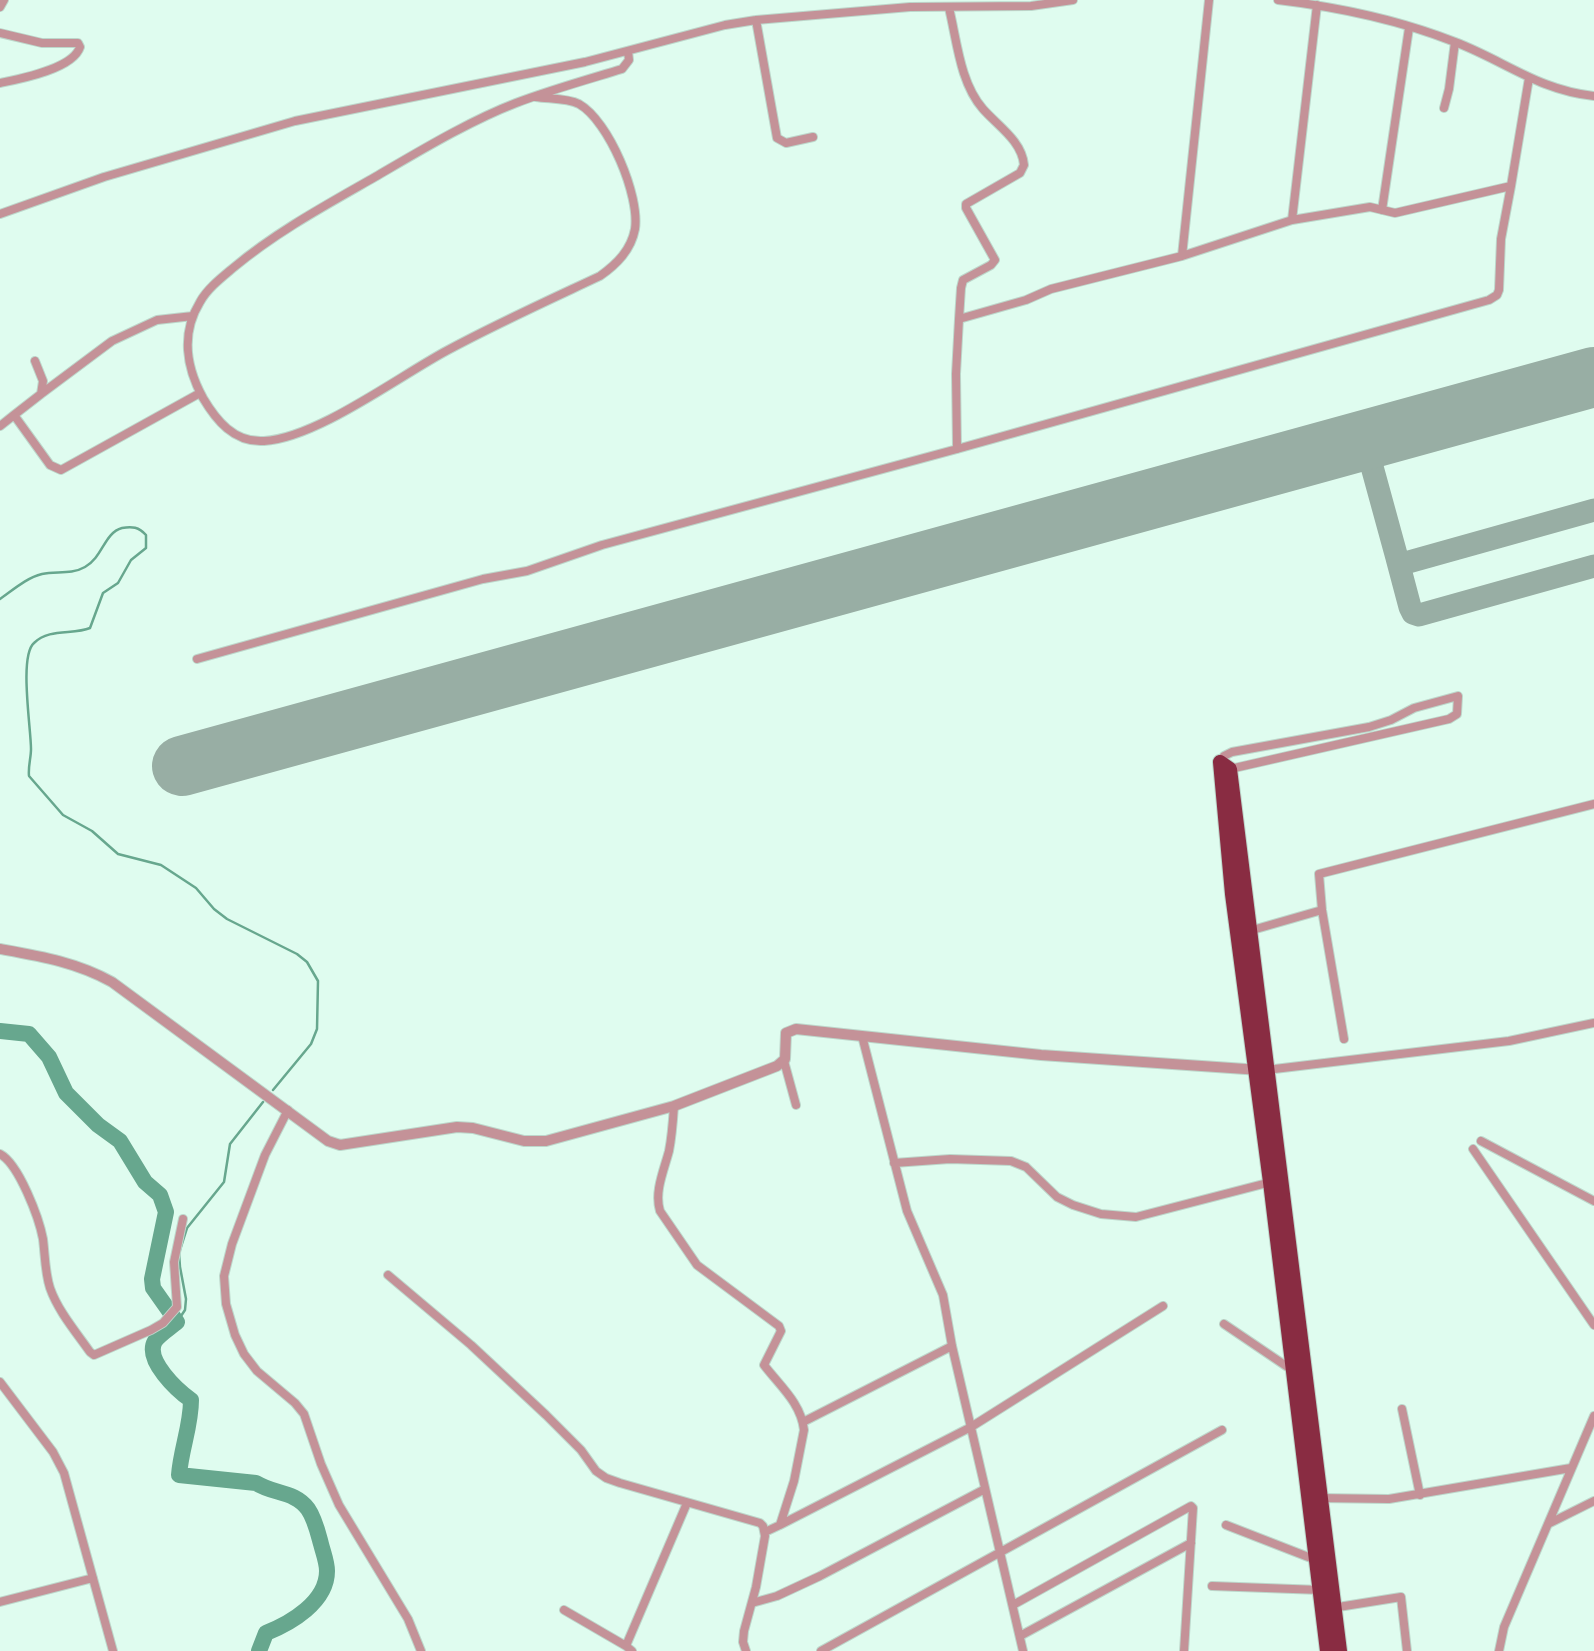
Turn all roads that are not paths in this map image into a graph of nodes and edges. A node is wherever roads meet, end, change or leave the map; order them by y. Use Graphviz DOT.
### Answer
graph roads {
  1 [pos="4,0"];
  2 [pos="1073,0"];
  3 [pos="1209,0"];
  4 [pos="1278,0"];
  5 [pos="1317,5"];
  6 [pos="0,7"];
  7 [pos="949,8"];
  8 [pos="756,20"];
  9 [pos="1409,28"];
  10 [pos="0,33"];
  11 [pos="1455,42"];
  12 [pos="628,51"];
  13 [pos="1530,78"];
  14 [pos="0,83"];
  15 [pos="1594,96"];
  16 [pos="536,97"];
  17 [pos="1444,108"];
  18 [pos="813,137"];
  19 [pos="1511,186"];
  20 [pos="1382,211"];
  21 [pos="0,214"];
  22 [pos="1292,220"];
  23 [pos="1182,256"];
  24 [pos="192,316"];
  25 [pos="959,319"];
  26 [pos="35,362"];
  27 [pos="201,393"];
  28 [pos="41,394"];
  29 [pos="14,415"];
  30 [pos="0,426"];
  31 [pos="957,449"];
  32 [pos="197,659"];
  33 [pos="1225,765"];
  34 [pos="1594,804"];
  35 [pos="1322,910"];
  36 [pos="1250,932"];
  37 [pos="0,949"];
  38 [pos="1251,995"];
  39 [pos="1594,1023"];
  40 [pos="862,1036"];
  41 [pos="1344,1039"];
  42 [pos="784,1061"];
  43 [pos="1260,1070"];
  44 [pos="796,1105"];
  45 [pos="674,1106"];
  46 [pos="288,1110"];
  47 [pos="1481,1141"];
  48 [pos="1473,1149"];
  49 [pos="0,1154"];
  50 [pos="894,1163"];
  51 [pos="1275,1181"];
  52 [pos="1594,1201"];
  53 [pos="183,1219"];
  54 [pos="388,1275"];
  55 [pos="1163,1306"];
  56 [pos="1224,1324"];
  57 [pos="1594,1325"];
  58 [pos="952,1346"];
  59 [pos="1292,1370"];
  60 [pos="0,1382"];
  61 [pos="1402,1409"];
  62 [pos="1594,1416"];
  63 [pos="1305,1421"];
  64 [pos="803,1422"];
  65 [pos="971,1427"];
  66 [pos="1222,1430"];
  67 [pos="1571,1468"];
  68 [pos="985,1489"];
  69 [pos="1420,1495"];
  70 [pos="1315,1498"];
  71 [pos="1594,1501"];
  72 [pos="687,1503"];
  73 [pos="1548,1524"];
  74 [pos="780,1525"];
  75 [pos="1226,1525"];
  76 [pos="765,1532"];
  77 [pos="1191,1544"];
  78 [pos="1000,1553"];
  79 [pos="1322,1560"];
  80 [pos="93,1578"];
  81 [pos="1212,1586"];
  82 [pos="1320,1590"];
  83 [pos="0,1602"];
  84 [pos="752,1603"];
  85 [pos="1013,1605"];
  86 [pos="1328,1609"];
  87 [pos="564,1610"];
  88 [pos="1020,1636"];
  89 [pos="629,1648"];
  90 [pos="113,1651"];
  91 [pos="421,1651"];
  92 [pos="746,1651"];
  93 [pos="821,1651"];
  94 [pos="1023,1651"];
  95 [pos="1184,1651"];
  96 [pos="1327,1651"];
  97 [pos="1340,1651"];
  98 [pos="1407,1651"];
  99 [pos="1499,1651"];
  1 -- 6 [label="street"];
  2 -- 7 [label="street"];
  3 -- 23 [label="street"];
  4 -- 5 [label="street"];
  5 -- 9 [label="street"];
  5 -- 22 [label="street"];
  7 -- 8 [label="street"];
  7 -- 25 [label="street"];
  8 -- 12 [label="street"];
  8 -- 18 [label="street"];
  9 -- 11 [label="street"];
  9 -- 20 [label="street"];
  10 -- 14 [label="street"];
  11 -- 13 [label="street"];
  11 -- 17 [label="street"];
  12 -- 16 [label="street"];
  12 -- 21 [label="street"];
  13 -- 15 [label="street"];
  13 -- 19 [label="street"];
  16 -- 24 [label="street"];
  16 -- 27 [label="street"];
  19 -- 20 [label="street"];
  19 -- 31 [label="street"];
  20 -- 22 [label="street"];
  22 -- 23 [label="street"];
  23 -- 25 [label="street"];
  24 -- 27 [label="street"];
  24 -- 28 [label="street"];
  25 -- 31 [label="street"];
  26 -- 28 [label="street"];
  27 -- 29 [label="street"];
  28 -- 29 [label="street"];
  29 -- 30 [label="street"];
  31 -- 32 [label="street"];
  33 -- 33 [label="street"];
  33 -- 36 [label="highway"];
  33 -- 38 [label="highway"];
  34 -- 35 [label="street"];
  35 -- 36 [label="street"];
  35 -- 41 [label="street"];
  36 -- 38 [label="highway"];
  37 -- 46 [label="street"];
  38 -- 43 [label="highway"];
  39 -- 43 [label="street"];
  40 -- 42 [label="street"];
  40 -- 43 [label="street"];
  40 -- 50 [label="street"];
  42 -- 44 [label="street"];
  42 -- 45 [label="street"];
  43 -- 51 [label="highway"];
  45 -- 46 [label="street"];
  45 -- 64 [label="street"];
  46 -- 91 [label="street"];
  47 -- 52 [label="street"];
  48 -- 57 [label="street"];
  49 -- 53 [label="street"];
  50 -- 51 [label="street"];
  50 -- 58 [label="street"];
  51 -- 59 [label="highway"];
  51 -- 63 [label="highway"];
  54 -- 72 [label="street"];
  55 -- 65 [label="street"];
  56 -- 59 [label="street"];
  58 -- 64 [label="street"];
  58 -- 65 [label="street"];
  59 -- 63 [label="highway"];
  60 -- 80 [label="street"];
  61 -- 69 [label="street"];
  62 -- 67 [label="street"];
  63 -- 70 [label="highway"];
  64 -- 74 [label="street"];
  65 -- 68 [label="street"];
  65 -- 74 [label="street"];
  66 -- 78 [label="street"];
  67 -- 69 [label="street"];
  67 -- 73 [label="street"];
  68 -- 78 [label="street"];
  68 -- 84 [label="street"];
  69 -- 70 [label="street"];
  70 -- 79 [label="highway"];
  71 -- 73 [label="street"];
  72 -- 76 [label="street"];
  72 -- 89 [label="street"];
  73 -- 99 [label="street"];
  74 -- 76 [label="street"];
  75 -- 79 [label="street"];
  76 -- 84 [label="street"];
  77 -- 85 [label="street"];
  77 -- 88 [label="street"];
  77 -- 95 [label="street"];
  78 -- 85 [label="street"];
  78 -- 93 [label="street"];
  79 -- 82 [label="highway"];
  79 -- 86 [label="highway"];
  80 -- 83 [label="street"];
  80 -- 90 [label="street"];
  81 -- 82 [label="street"];
  82 -- 86 [label="highway"];
  84 -- 92 [label="street"];
  85 -- 88 [label="street"];
  86 -- 96 [label="highway"];
  86 -- 97 [label="highway"];
  86 -- 98 [label="street"];
  87 -- 89 [label="street"];
  88 -- 94 [label="street"];
}
